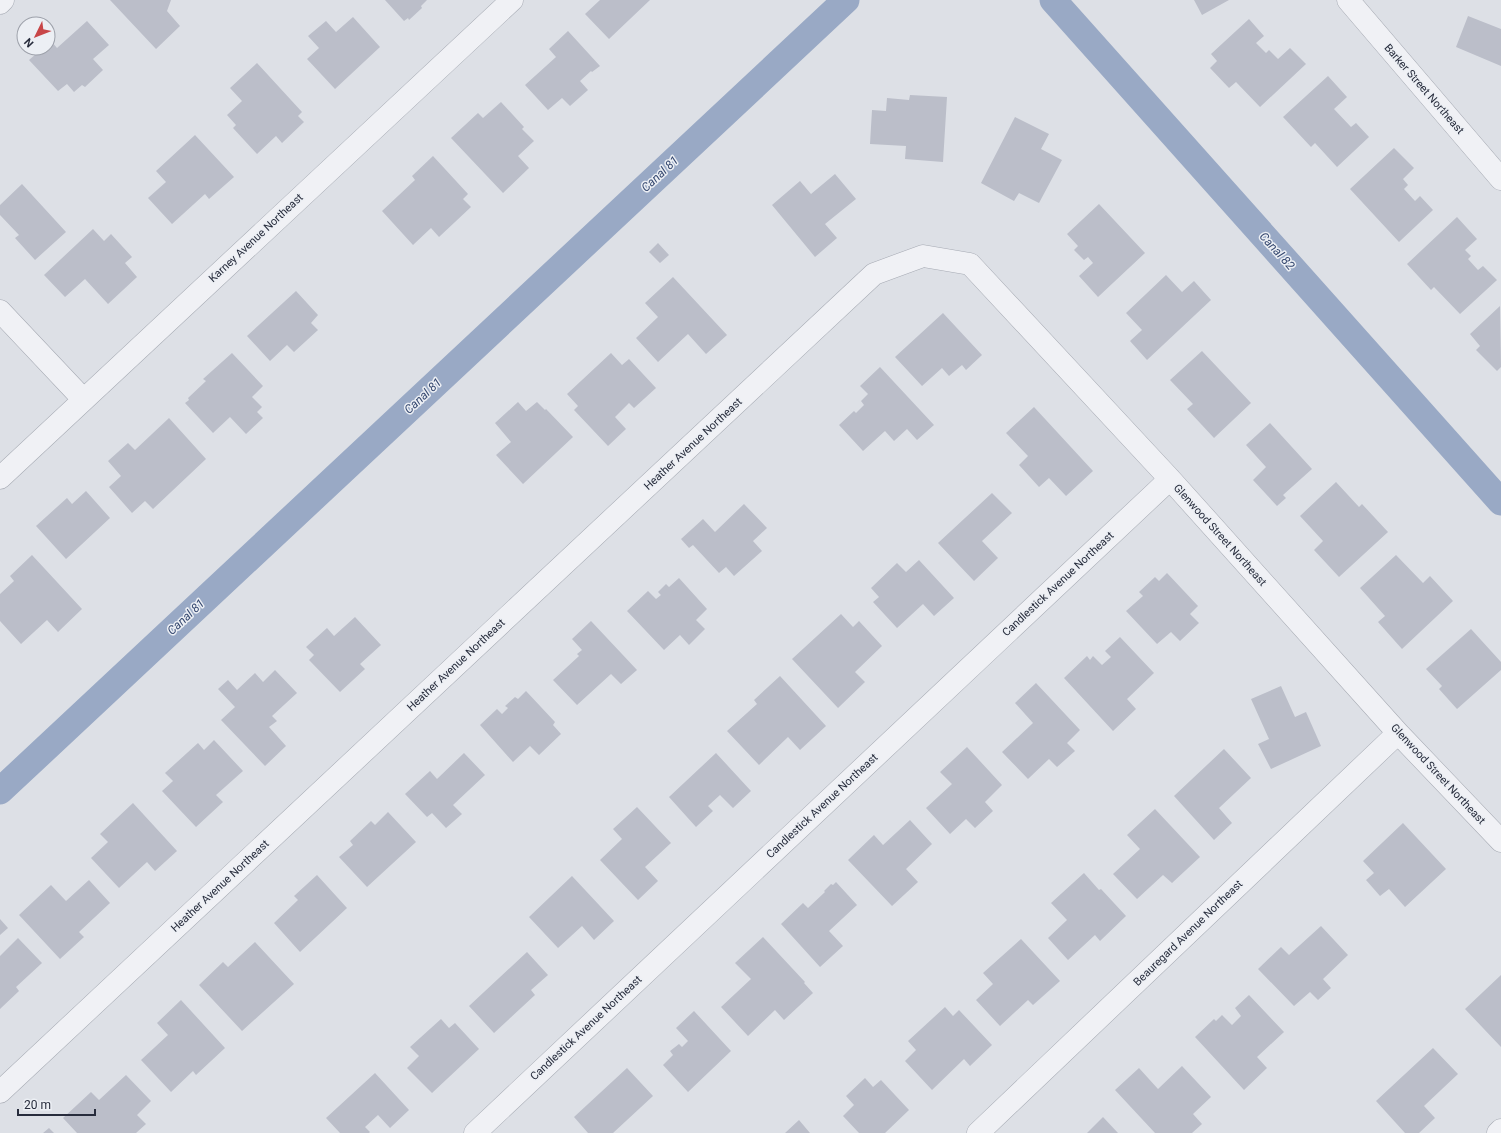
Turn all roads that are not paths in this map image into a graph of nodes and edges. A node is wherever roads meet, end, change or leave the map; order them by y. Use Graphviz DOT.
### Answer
graph roads {
  1 [pos="3,0"];
  2 [pos="512,0"];
  3 [pos="1348,0"];
  4 [pos="0,3"];
  5 [pos="1501,179"];
  6 [pos="924,256"];
  7 [pos="0,311"];
  8 [pos="83,399"];
  9 [pos="0,478"];
  10 [pos="1170,479"];
  11 [pos="1398,733"];
  12 [pos="1501,841"];
  13 [pos="0,1092"];
  14 [pos="1501,1130"];
  15 [pos="475,1133"];
  16 [pos="978,1133"];
  17 [pos="1498,1133"];
  1 -- 4 [label="street"];
  2 -- 8 [label="street, Karney Avenue Northeast"];
  3 -- 5 [label="street, Barker Street Northeast"];
  6 -- 10 [label="street, Glenwood Street Northeast"];
  6 -- 13 [label="street, Heather Avenue Northeast"];
  7 -- 8 [label="street"];
  8 -- 9 [label="street, Karney Avenue Northeast"];
  10 -- 11 [label="street, Glenwood Street Northeast"];
  10 -- 15 [label="street, Candlestick Avenue Northeast"];
  11 -- 12 [label="street, Glenwood Street Northeast"];
  11 -- 16 [label="street, Beauregard Avenue Northeast"];
  14 -- 17 [label="street"];
}
